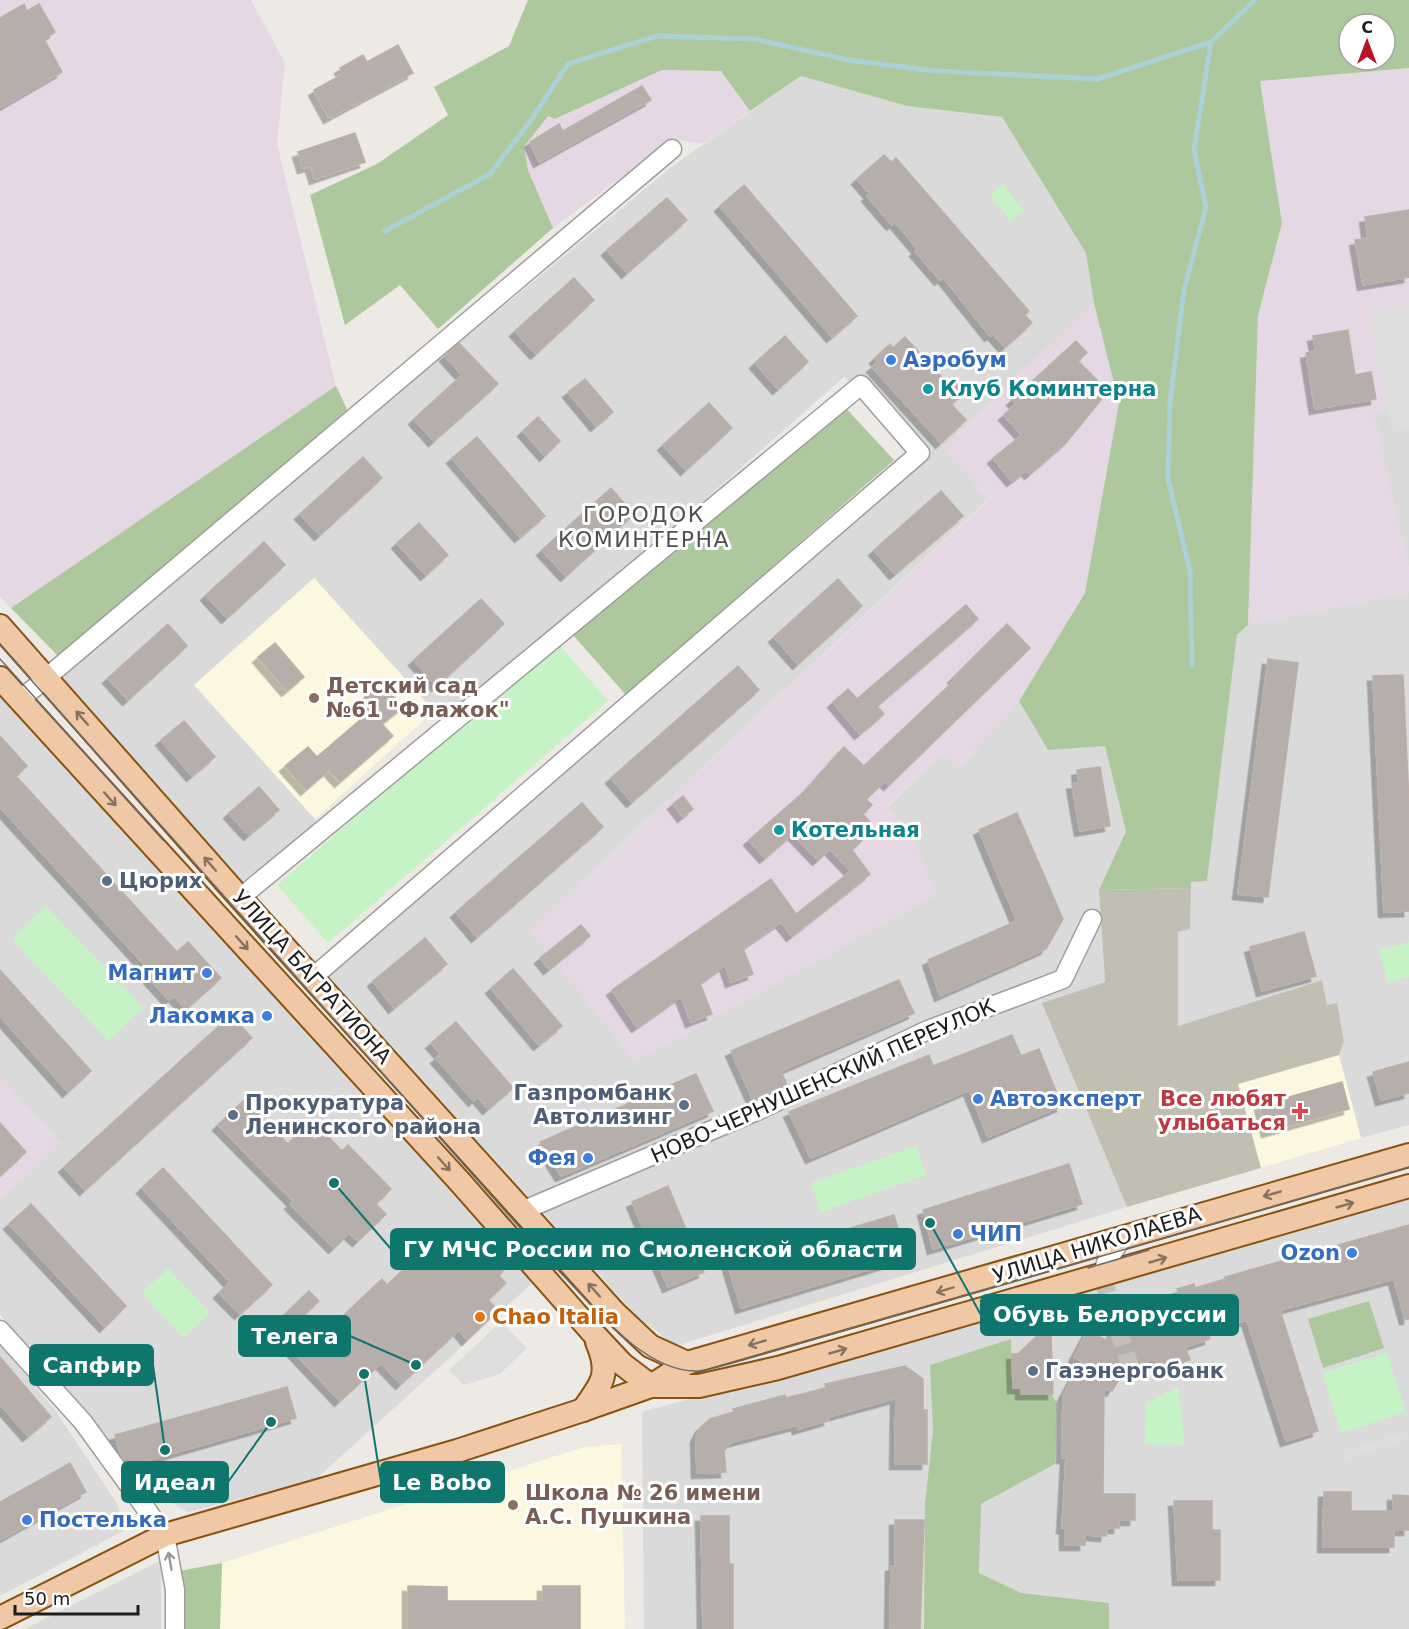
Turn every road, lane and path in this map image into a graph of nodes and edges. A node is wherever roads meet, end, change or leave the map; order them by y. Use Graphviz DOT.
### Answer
graph roads {
  1 [pos="672,148"];
  2 [pos="0,626"];
  3 [pos="45,676"];
  4 [pos="0,678"];
  5 [pos="20,700"];
  6 [pos="240,898"];
  7 [pos="1092,918"];
  8 [pos="312,978"];
  9 [pos="1409,1155"];
  10 [pos="1409,1186"];
  11 [pos="522,1210"];
  12 [pos="1122,1238"];
  13 [pos="1102,1276"];
  14 [pos="0,1330"];
  15 [pos="593,1333"];
  16 [pos="650,1346"];
  17 [pos="687,1364"];
  18 [pos="642,1380"];
  19 [pos="583,1410"];
  20 [pos="165,1535"];
  21 [pos="0,1618"];
  22 [pos="175,1629"];
  1 -- 3 [label="street"];
  2 -- 3 [label="main road, УЛИЦА БАГРАТИОНА"];
  3 -- 5 [label="street"];
  6 -- 3 [label="main road, УЛИЦА БАГРАТИОНА, one-way"];
  4 -- 5 [label="main road, УЛИЦА БАГРАТИОНА"];
  5 -- 15 [label="main road, УЛИЦА БАГРАТИОНА, one-way"];
  6 -- 8 [label="main road, УЛИЦА БАГРАТИОНА"];
  6 -- 8 [label="street"];
  7 -- 11 [label="street, НОВО-ЧЕРНУШЕНСКИЙ ПЕРЕУЛОК"];
  8 -- 11 [label="main road, УЛИЦА БАГРАТИОНА"];
  9 -- 12 [label="main road, УЛИЦА НИКОЛАЕВА, one-way"];
  13 -- 10 [label="main road, УЛИЦА НИКОЛАЕВА, one-way"];
  16 -- 11 [label="main road, УЛИЦА БАГРАТИОНА, one-way"];
  12 -- 13 [label="street"];
  12 -- 17 [label="main road, УЛИЦА НИКОЛАЕВА, one-way"];
  18 -- 13 [label="main road, УЛИЦА НИКОЛАЕВА, one-way"];
  14 -- 20 [label="street"];
  15 -- 18 [label="main road, УЛИЦА БАГРАТИОНА"];
  15 -- 19 [label="main road"];
  16 -- 17 [label="main road, УЛИЦА БАГРАТИОНА"];
  16 -- 18 [label="main road"];
  17 -- 18 [label="main road, УЛИЦА НИКОЛАЕВА"];
  18 -- 19 [label="main road, УЛИЦА НИКОЛАЕВА"];
  19 -- 20 [label="main road, УЛИЦА НИКОЛАЕВА"];
  20 -- 21 [label="main road, УЛИЦА НИКОЛАЕВА"];
  22 -- 20 [label="street, one-way"];
}
